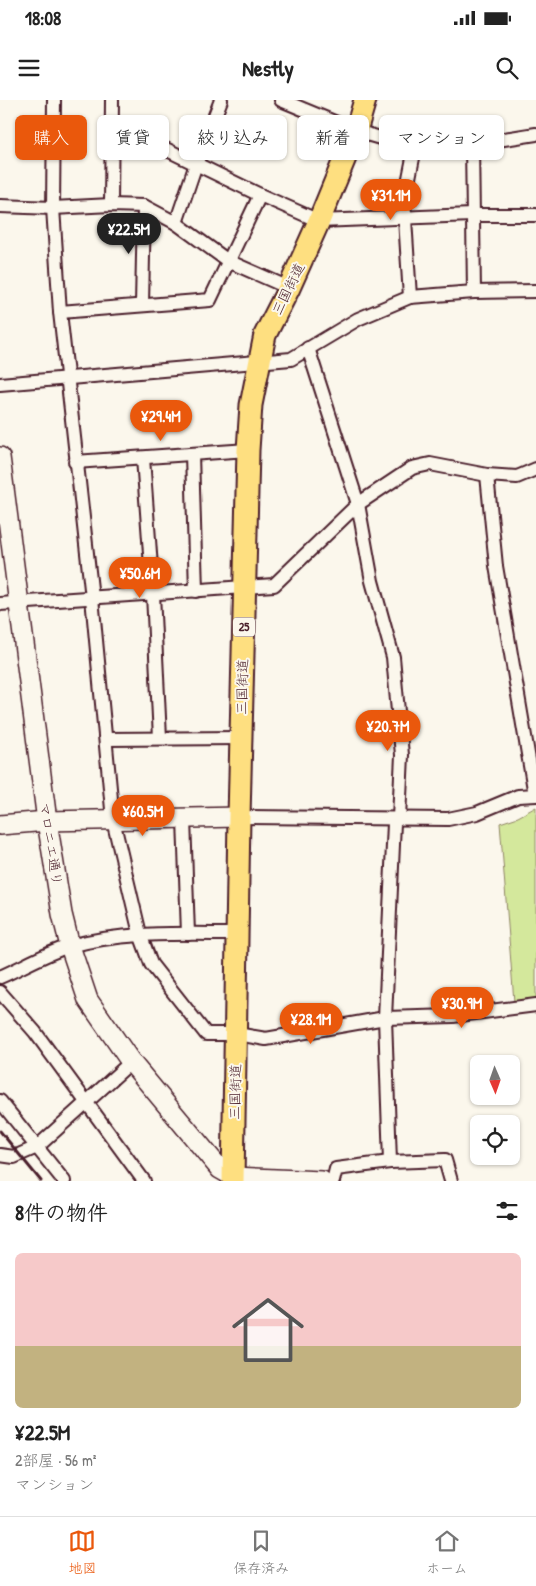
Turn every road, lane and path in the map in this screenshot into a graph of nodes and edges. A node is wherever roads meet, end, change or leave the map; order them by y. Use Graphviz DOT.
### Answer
graph roads {
  1 [pos="54,100"];
  2 [pos="112,100"];
  3 [pos="221,100"];
  4 [pos="282,100"];
  5 [pos="365,100"];
  6 [pos="112,115"];
  7 [pos="318,115"];
  8 [pos="361,115"];
  9 [pos="536,134"];
  10 [pos="504,139"];
  11 [pos="169,150"];
  12 [pos="112,160"];
  13 [pos="344,160"];
  14 [pos="413,160"];
  15 [pos="472,160"];
  16 [pos="196,164"];
  17 [pos="260,195"];
  18 [pos="111,205"];
  19 [pos="0,206"];
  20 [pos="144,206"];
  21 [pos="53,208"];
  22 [pos="472,215"];
  23 [pos="536,215"];
  24 [pos="405,217"];
  25 [pos="319,221"];
  26 [pos="176,223"];
  27 [pos="228,261"];
  28 [pos="289,288"];
  29 [pos="536,291"];
  30 [pos="474,292"];
  31 [pos="410,298"];
  32 [pos="142,305"];
  33 [pos="60,312"];
  34 [pos="308,348"];
  35 [pos="259,362"];
  36 [pos="67,378"];
  37 [pos="0,384"];
  38 [pos="248,450"];
  39 [pos="192,454"];
  40 [pos="0,457"];
  41 [pos="143,458"];
  42 [pos="75,462"];
  43 [pos="536,469"];
  44 [pos="487,475"];
  45 [pos="358,504"];
  46 [pos="246,587"];
  47 [pos="196,590"];
  48 [pos="153,594"];
  49 [pos="92,598"];
  50 [pos="9,604"];
  51 [pos="160,738"];
  52 [pos="241,738"];
  53 [pos="106,739"];
  54 [pos="536,795"];
  55 [pos="239,817"];
  56 [pos="398,818"];
  57 [pos="184,819"];
  58 [pos="114,820"];
  59 [pos="47,821"];
  60 [pos="0,825"];
  61 [pos="140,934"];
  62 [pos="188,934"];
  63 [pos="237,934"];
  64 [pos="70,946"];
  65 [pos="0,977"];
  66 [pos="0,992"];
  67 [pos="536,1005"];
  68 [pos="386,1018"];
  69 [pos="236,1034"];
  70 [pos="131,1062"];
  71 [pos="0,1101"];
  72 [pos="87,1103"];
  73 [pos="37,1147"];
  74 [pos="0,1155"];
  75 [pos="390,1162"];
  76 [pos="234,1180"];
  77 [pos="64,1181"];
  78 [pos="144,1181"];
  79 [pos="322,1181"];
  80 [pos="333,1181"];
  81 [pos="451,1181"];
  1 -- 21 [label="street"];
  2 -- 6 [label="street"];
  3 -- 16 [label="street"];
  4 -- 7 [label="street"];
  5 -- 8 [label="main road, 三国街道 / 25"];
  9 -- 10 [label="street"];
  11 -- 16 [label="street"];
  12 -- 18 [label="street"];
  13 -- 25 [label="main road, 三国街道 / 25"];
  14 -- 24 [label="street"];
  15 -- 22 [label="street"];
  16 -- 17 [label="street"];
  16 -- 26 [label="street"];
  17 -- 25 [label="street"];
  17 -- 27 [label="street"];
  18 -- 20 [label="street"];
  18 -- 21 [label="street"];
  19 -- 21 [label="street"];
  20 -- 26 [label="street"];
  20 -- 32 [label="street"];
  21 -- 33 [label="street"];
  22 -- 23 [label="street"];
  22 -- 24 [label="street"];
  22 -- 30 [label="street"];
  24 -- 25 [label="street"];
  24 -- 31 [label="street"];
  25 -- 28 [label="main road, 三国街道 / 25"];
  26 -- 27 [label="street"];
  27 -- 28 [label="street"];
  27 -- 32 [label="street"];
  28 -- 35 [label="main road, 三国街道 / 25"];
  29 -- 30 [label="street"];
  30 -- 31 [label="street"];
  31 -- 34 [label="street"];
  32 -- 33 [label="street"];
  33 -- 36 [label="street"];
  34 -- 35 [label="street"];
  34 -- 45 [label="street"];
  35 -- 36 [label="street"];
  35 -- 38 [label="main road, 三国街道 / 25"];
  36 -- 37 [label="street"];
  36 -- 42 [label="street"];
  38 -- 39 [label="street"];
  38 -- 46 [label="main road, 三国街道 / 25"];
  39 -- 41 [label="street"];
  39 -- 47 [label="street"];
  40 -- 50 [label="street, マロニエ通り"];
  41 -- 42 [label="street"];
  41 -- 48 [label="street"];
  42 -- 49 [label="street"];
  43 -- 44 [label="street"];
  44 -- 45 [label="street"];
  44 -- 54 [label="street"];
  45 -- 46 [label="street"];
  45 -- 56 [label="street"];
  46 -- 47 [label="street"];
  46 -- 52 [label="main road, 三国街道 / 25"];
  47 -- 48 [label="street"];
  48 -- 49 [label="street"];
  48 -- 51 [label="street"];
  49 -- 50 [label="street"];
  49 -- 53 [label="street"];
  50 -- 59 [label="street, マロニエ通り"];
  51 -- 52 [label="street"];
  51 -- 53 [label="street"];
  52 -- 55 [label="main road, 三国街道 / 25"];
  53 -- 58 [label="street"];
  54 -- 56 [label="street"];
  55 -- 56 [label="street"];
  55 -- 57 [label="street"];
  55 -- 63 [label="main road, 三国街道 / 25"];
  56 -- 68 [label="street"];
  57 -- 58 [label="street"];
  57 -- 62 [label="street"];
  58 -- 59 [label="street"];
  58 -- 61 [label="street"];
  59 -- 60 [label="street"];
  59 -- 64 [label="street, マロニエ通り"];
  61 -- 62 [label="street"];
  61 -- 64 [label="street"];
  61 -- 69 [label="street"];
  62 -- 63 [label="street"];
  63 -- 69 [label="main road, 三国街道 / 25"];
  64 -- 65 [label="street"];
  64 -- 70 [label="street, マロニエ通り"];
  66 -- 72 [label="street"];
  67 -- 68 [label="street"];
  68 -- 69 [label="street"];
  68 -- 75 [label="street"];
  69 -- 76 [label="main road, 三国街道 / 25"];
  70 -- 72 [label="street"];
  70 -- 76 [label="street, マロニエ通り"];
  71 -- 73 [label="street"];
  72 -- 73 [label="street"];
  72 -- 78 [label="street"];
  73 -- 74 [label="street"];
  73 -- 77 [label="street"];
  75 -- 80 [label="street"];
  75 -- 81 [label="street"];
  76 -- 79 [label="street"];
}
